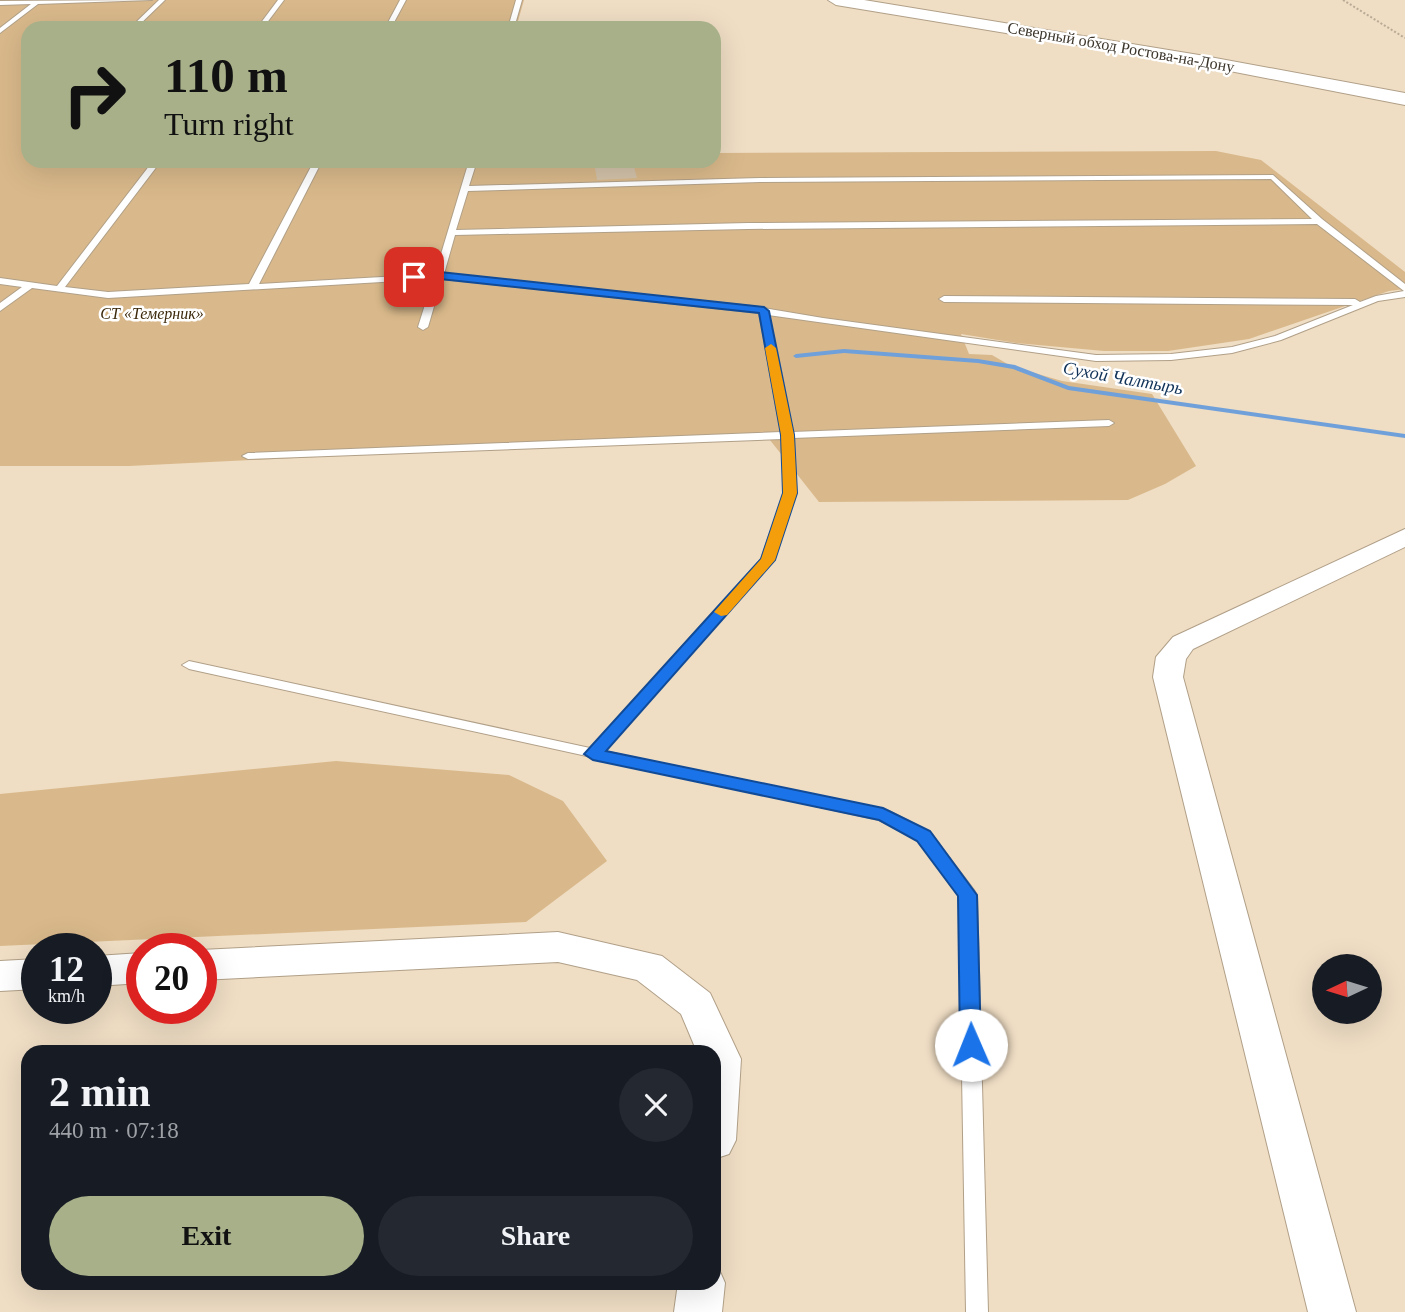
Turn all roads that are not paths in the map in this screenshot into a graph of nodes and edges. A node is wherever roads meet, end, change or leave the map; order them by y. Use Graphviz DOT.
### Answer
graph roads {
  1 [pos="149,0"];
  2 [pos="162,0"];
  3 [pos="281,0"];
  4 [pos="403,0"];
  5 [pos="519,0"];
  6 [pos="836,0"];
  7 [pos="863,0"];
  8 [pos="0,3"];
  9 [pos="36,3"];
  10 [pos="140,21"];
  11 [pos="265,21"];
  12 [pos="392,21"];
  13 [pos="513,21"];
  14 [pos="0,31"];
  15 [pos="1405,94"];
  16 [pos="1405,99"];
  17 [pos="152,168"];
  18 [pos="314,168"];
  19 [pos="471,168"];
  20 [pos="465,189"];
  21 [pos="1319,221"];
  22 [pos="452,233"];
  23 [pos="440,275"];
  24 [pos="0,281"];
  25 [pos="29,286"];
  26 [pos="253,286"];
  27 [pos="58,290"];
  28 [pos="1405,292"];
  29 [pos="944,299"];
  30 [pos="1367,302"];
  31 [pos="0,307"];
  32 [pos="764,311"];
  33 [pos="423,327"];
  34 [pos="1109,423"];
  35 [pos="788,435"];
  36 [pos="248,456"];
  37 [pos="1405,537"];
  38 [pos="189,665"];
  39 [pos="593,754"];
  40 [pos="217,964"];
  41 [pos="21,975"];
  42 [pos="0,976"];
  43 [pos="715,1045"];
  44 [pos="700,1290"];
  45 [pos="698,1312"];
  46 [pos="977,1312"];
  47 [pos="1332,1312"];
  1 -- 9 [label="lane"];
  2 -- 10 [label="lane"];
  3 -- 11 [label="lane"];
  4 -- 12 [label="lane"];
  5 -- 13 [label="lane"];
  6 -- 16 [label="highway, Северный обход Ростова-на-Дону"];
  7 -- 15 [label="highway, Северный обход Ростова-на-Дону"];
  8 -- 9 [label="lane"];
  9 -- 14 [label="lane"];
  17 -- 27 [label="lane"];
  18 -- 26 [label="lane"];
  19 -- 20 [label="lane"];
  20 -- 21 [label="lane"];
  20 -- 22 [label="lane"];
  21 -- 22 [label="lane"];
  21 -- 28 [label="lane"];
  22 -- 23 [label="lane"];
  23 -- 26 [label="lane"];
  23 -- 32 [label="lane"];
  23 -- 33 [label="lane"];
  24 -- 25 [label="lane"];
  25 -- 27 [label="lane"];
  25 -- 31 [label="lane"];
  26 -- 27 [label="lane"];
  28 -- 30 [label="lane"];
  29 -- 30 [label="lane"];
  30 -- 32 [label="lane"];
  32 -- 35 [label="lane"];
  34 -- 35 [label="lane"];
  35 -- 36 [label="lane"];
  35 -- 39 [label="lane"];
  37 -- 47 [label="street"];
  38 -- 39 [label="lane"];
  39 -- 46 [label="lane"];
  40 -- 43 [label="street"];
  41 -- 42 [label="street"];
  44 -- 45 [label="street"];
}
